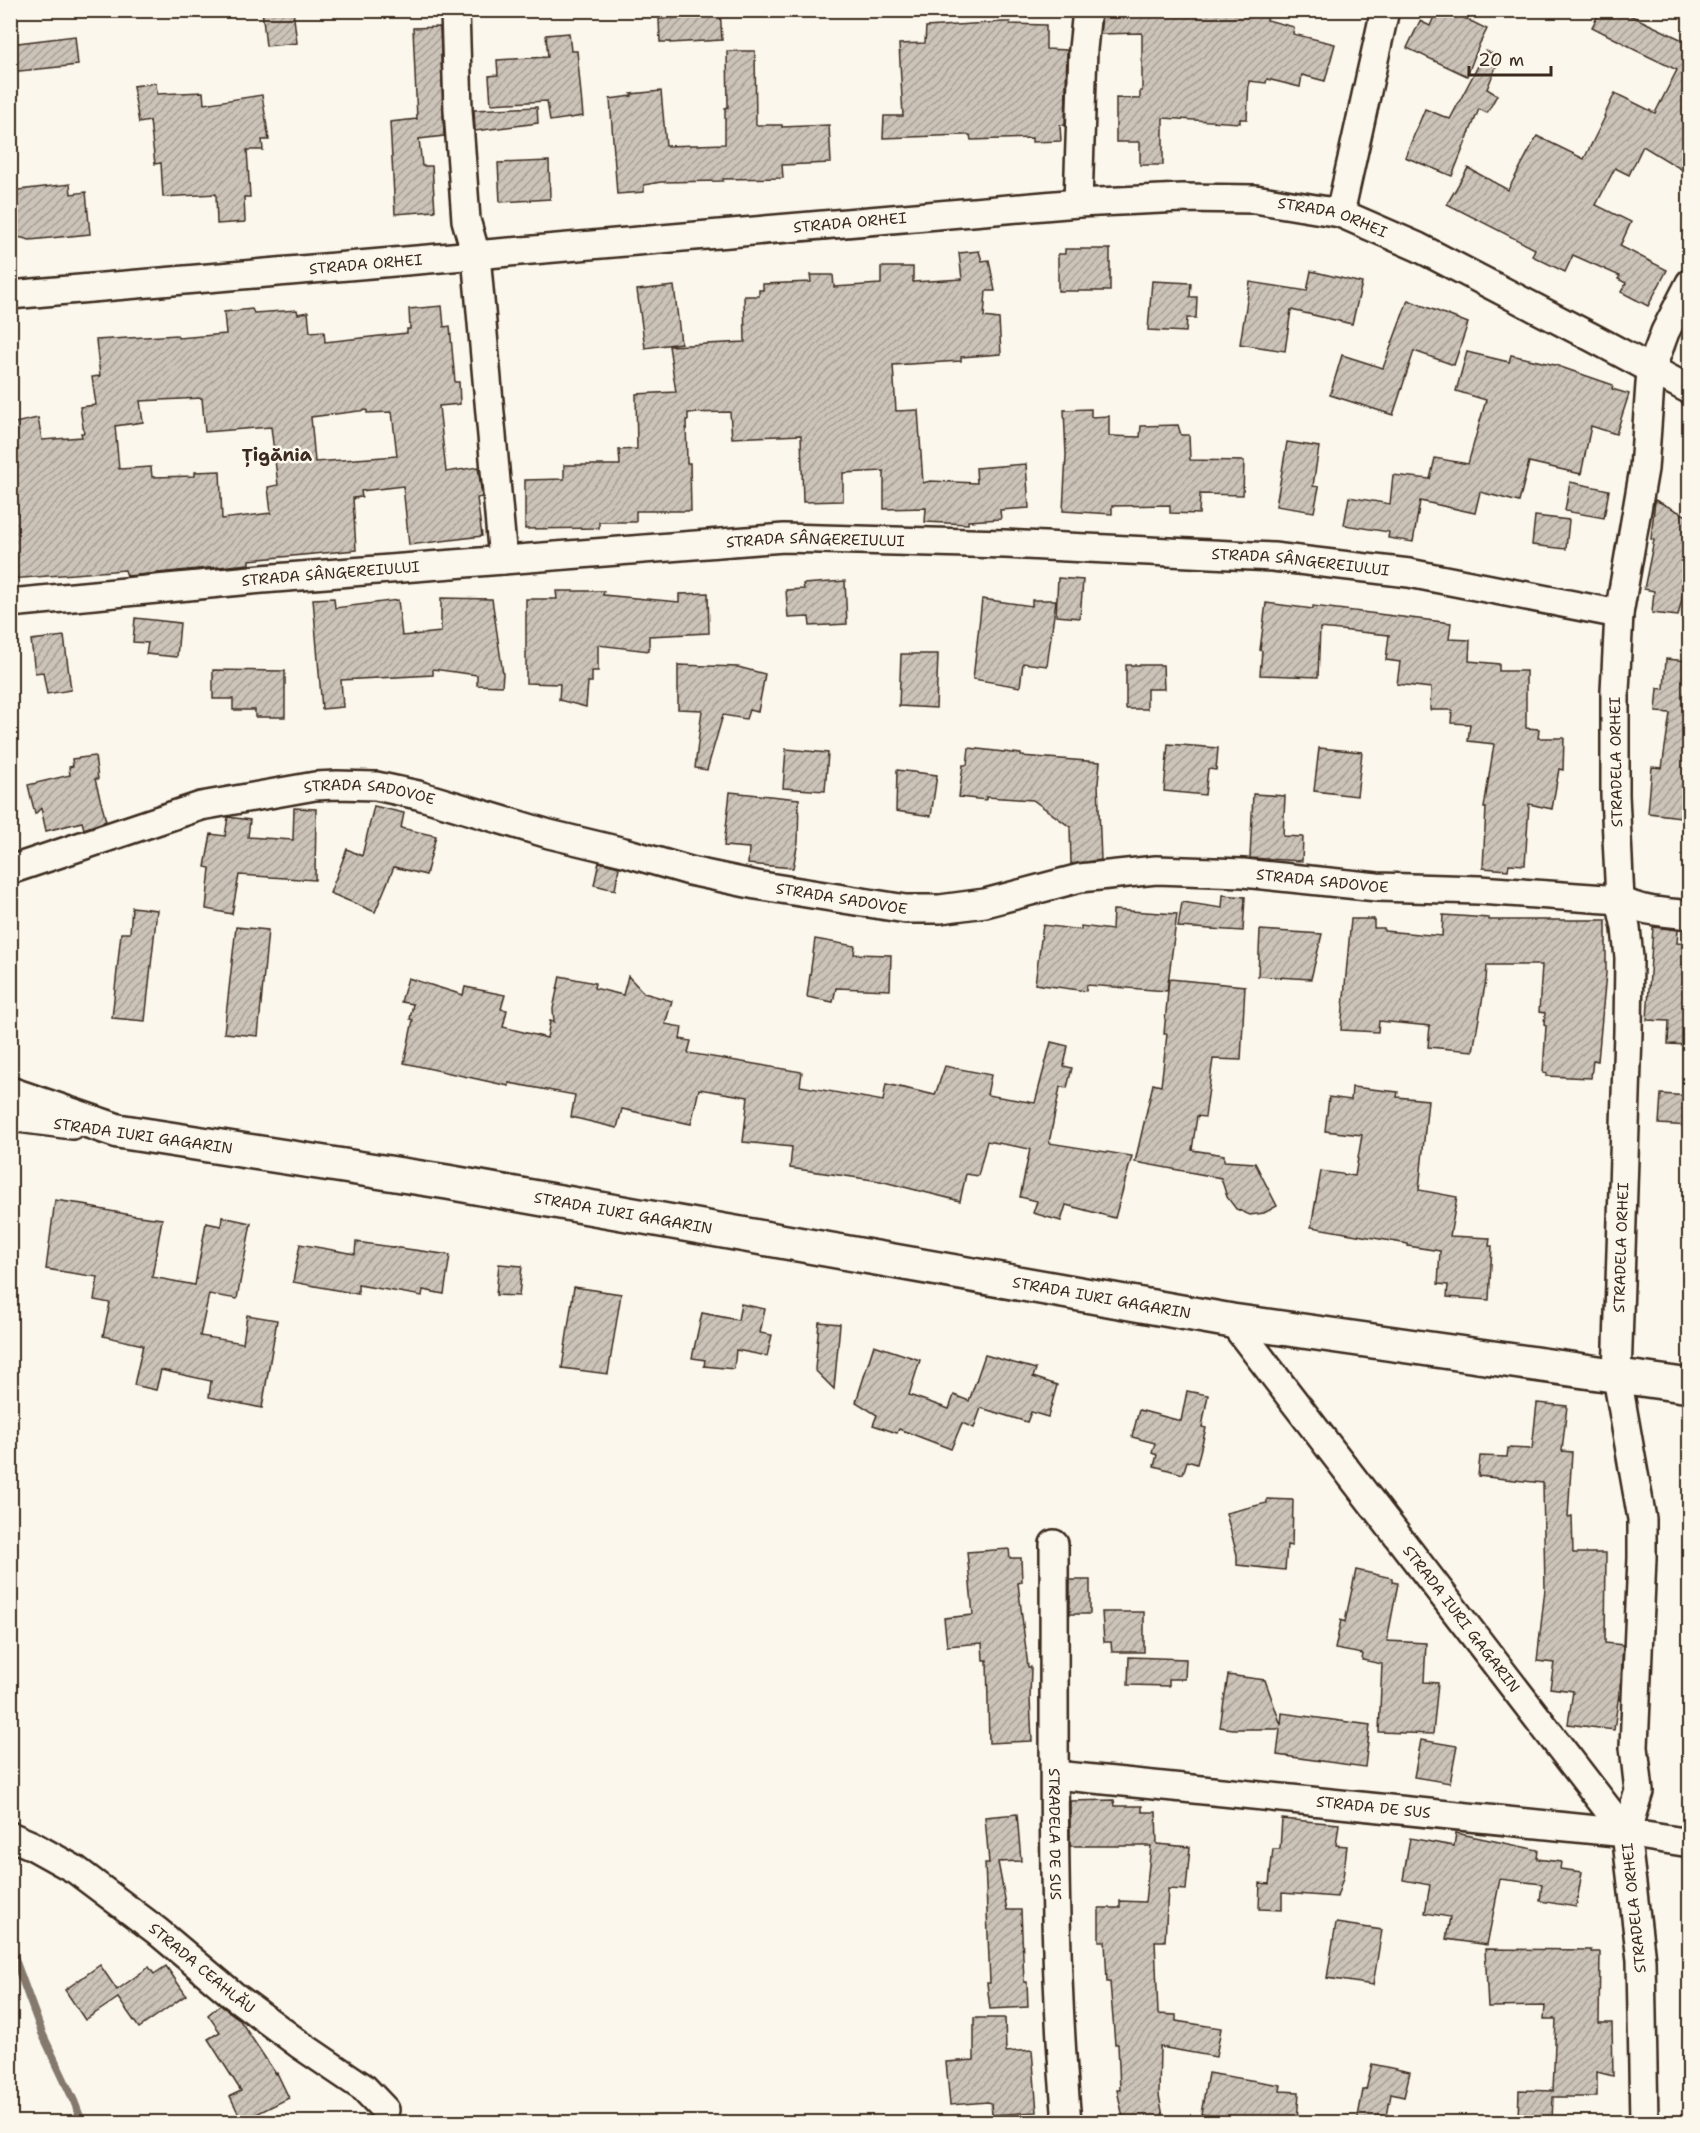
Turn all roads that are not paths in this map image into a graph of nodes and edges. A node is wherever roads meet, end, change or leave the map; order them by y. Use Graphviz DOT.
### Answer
graph roads {
  1 [pos="455,10"];
  2 [pos="1087,10"];
  3 [pos="1385,10"];
  4 [pos="1078,202"];
  5 [pos="1340,213"];
  6 [pos="476,255"];
  7 [pos="1689,283"];
  8 [pos="10,295"];
  9 [pos="1651,370"];
  10 [pos="1689,390"];
  11 [pos="503,560"];
  12 [pos="10,603"];
  13 [pos="1619,614"];
  14 [pos="10,870"];
  15 [pos="1620,900"];
  16 [pos="1689,915"];
  17 [pos="10,1094"];
  18 [pos="10,1117"];
  19 [pos="118,1131"];
  20 [pos="1232,1321"];
  21 [pos="1617,1377"];
  22 [pos="1689,1386"];
  23 [pos="1054,1544"];
  24 [pos="1055,1775"];
  25 [pos="1626,1833"];
  26 [pos="10,1836"];
  27 [pos="1689,1844"];
  28 [pos="385,2110"];
  29 [pos="1067,2122"];
  30 [pos="1644,2122"];
  1 -- 6 [label="street"];
  2 -- 4 [label="street"];
  3 -- 5 [label="street"];
  4 -- 5 [label="street, STRADA ORHEI"];
  4 -- 6 [label="street, STRADA ORHEI"];
  5 -- 9 [label="street, STRADA ORHEI"];
  6 -- 8 [label="street, STRADA ORHEI"];
  6 -- 11 [label="street"];
  7 -- 9 [label="street"];
  9 -- 10 [label="street, STRADA ORHEI"];
  9 -- 13 [label="street, STRADELA ORHEI"];
  11 -- 12 [label="street, STRADA SÂNGEREIULUI"];
  11 -- 13 [label="street, STRADA SÂNGEREIULUI"];
  13 -- 15 [label="street, STRADELA ORHEI"];
  14 -- 15 [label="street, STRADA SADOVOE"];
  15 -- 16 [label="street, STRADA SADOVOE"];
  15 -- 21 [label="street, STRADELA ORHEI"];
  17 -- 19 [label="main road"];
  18 -- 19 [label="street, STRADA IURI GAGARIN"];
  19 -- 20 [label="main road, STRADA IURI GAGARIN"];
  20 -- 21 [label="main road, STRADA IURI GAGARIN"];
  20 -- 25 [label="street, STRADA IURI GAGARIN"];
  21 -- 22 [label="main road, STRADA IURI GAGARIN"];
  21 -- 25 [label="street, STRADELA ORHEI"];
  23 -- 24 [label="street, STRADELA DE SUS"];
  24 -- 25 [label="street, STRADA DE SUS"];
  24 -- 29 [label="street, STRADELA DE SUS"];
  25 -- 27 [label="street, STRADA DE SUS"];
  25 -- 30 [label="street, STRADELA ORHEI"];
  26 -- 28 [label="street, STRADA CEAHLĂU"];
}
